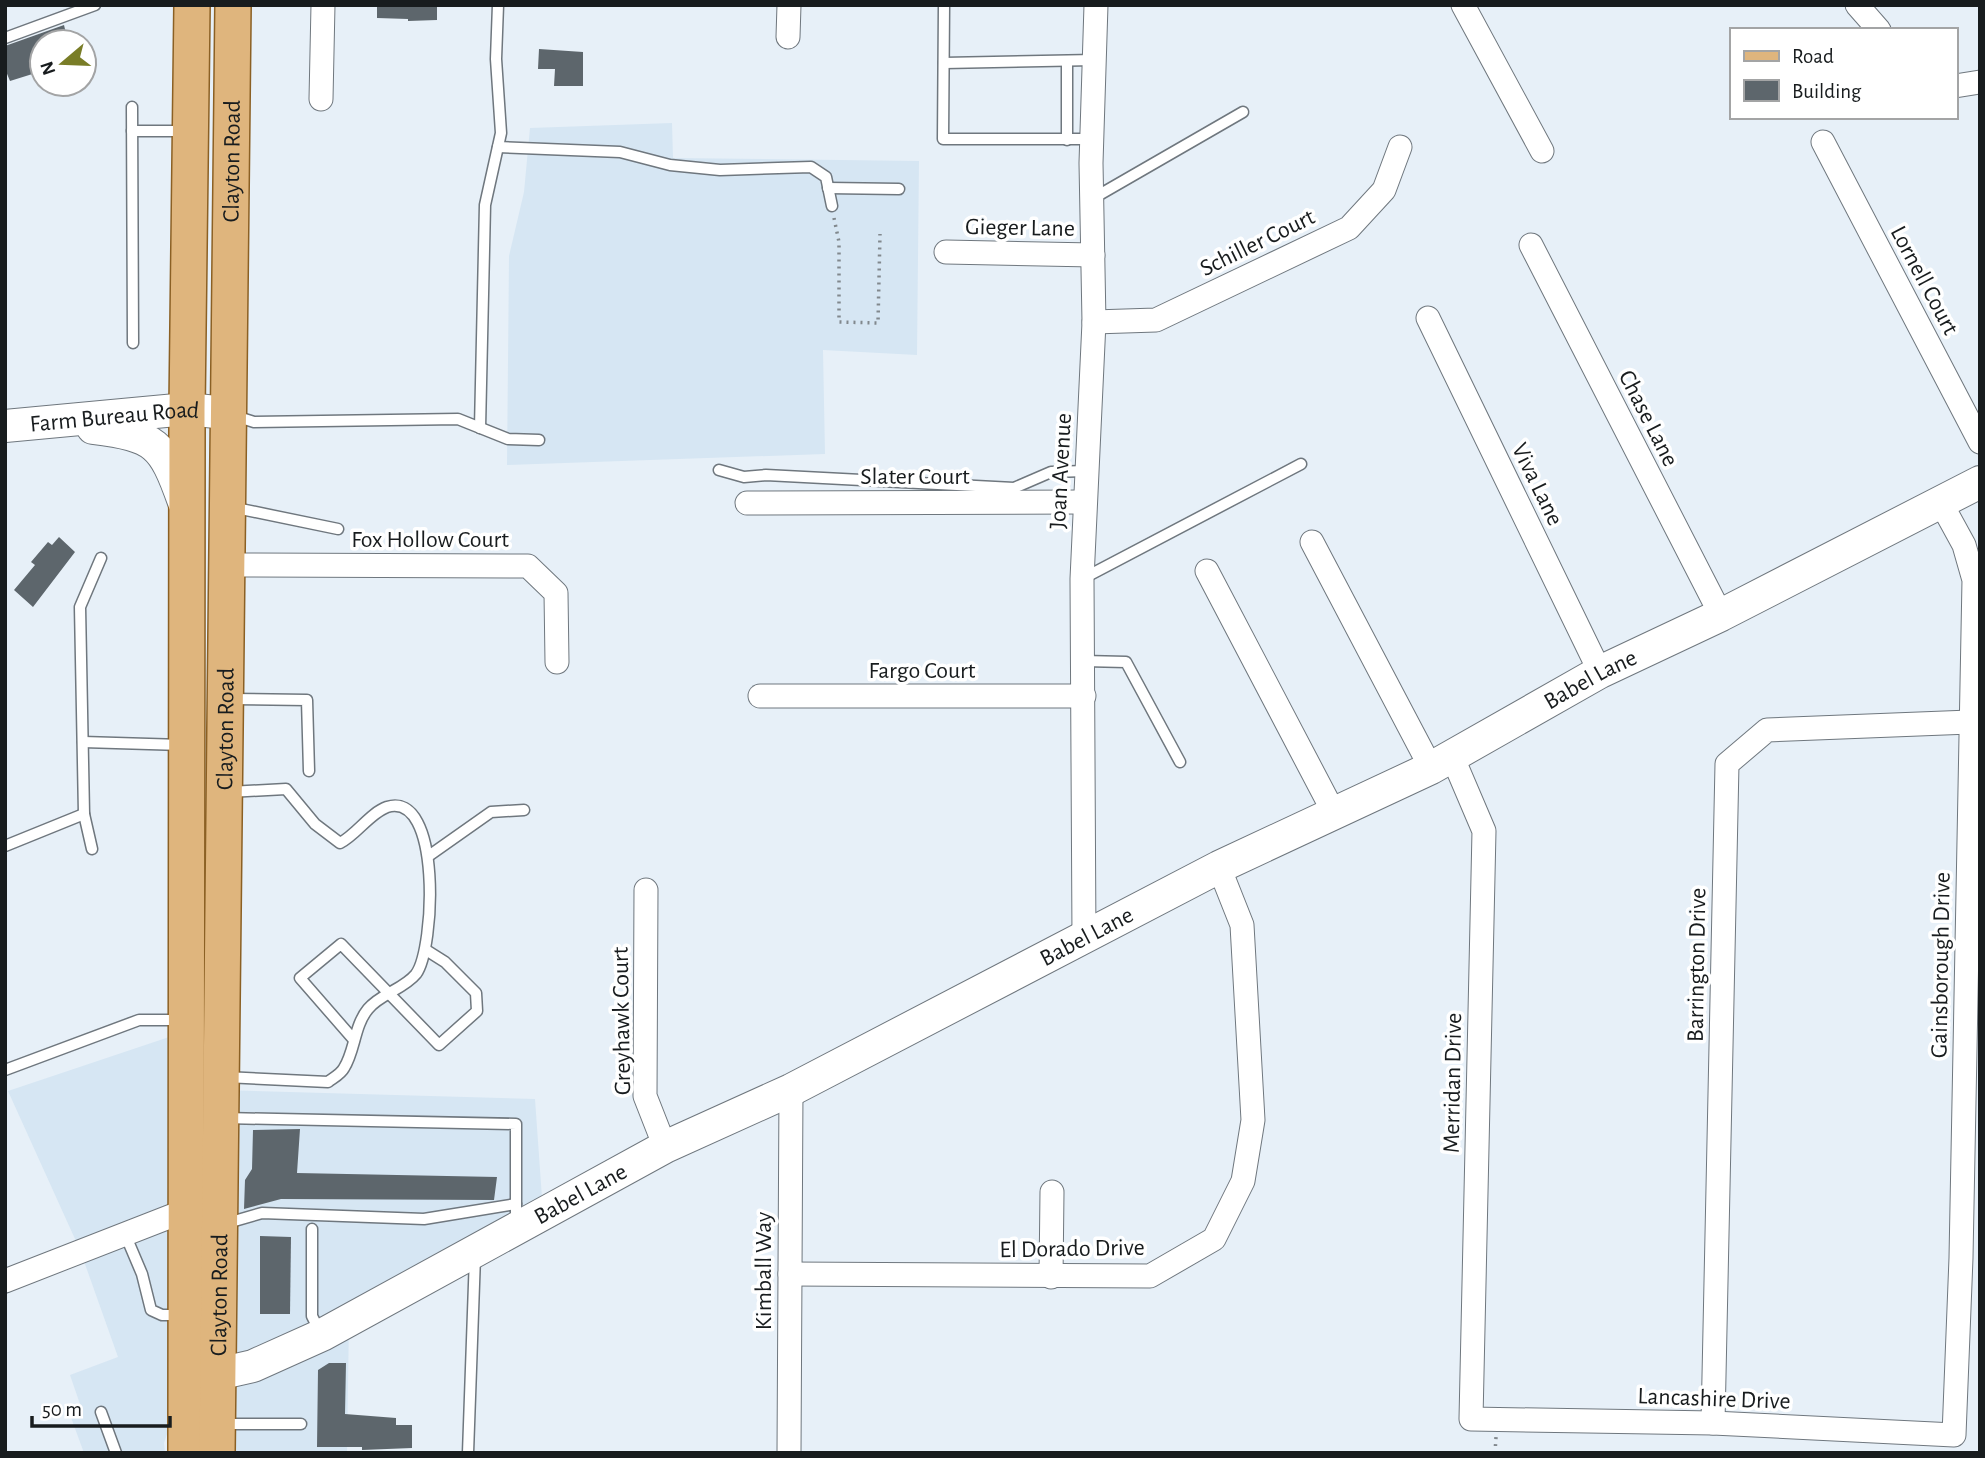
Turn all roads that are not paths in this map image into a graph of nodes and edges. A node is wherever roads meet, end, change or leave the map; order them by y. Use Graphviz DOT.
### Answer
graph roads {
  1 [pos="95,5"];
  2 [pos="192,5"];
  3 [pos="233,5"];
  4 [pos="323,5"];
  5 [pos="498,5"];
  6 [pos="789,5"];
  7 [pos="944,5"];
  8 [pos="1096,5"];
  9 [pos="1463,5"];
  10 [pos="1857,5"];
  11 [pos="1877,28"];
  12 [pos="788,37"];
  13 [pos="5,38"];
  14 [pos="1094,60"];
  15 [pos="1067,61"];
  16 [pos="944,63"];
  17 [pos="1980,82"];
  18 [pos="1957,86"];
  19 [pos="321,99"];
  20 [pos="132,107"];
  21 [pos="1243,113"];
  22 [pos="132,131"];
  23 [pos="190,131"];
  24 [pos="1093,139"];
  25 [pos="1067,140"];
  26 [pos="1823,142"];
  27 [pos="1400,146"];
  28 [pos="498,147"];
  29 [pos="1542,151"];
  30 [pos="828,188"];
  31 [pos="899,189"];
  32 [pos="1092,199"];
  33 [pos="832,206"];
  34 [pos="1531,246"];
  35 [pos="946,252"];
  36 [pos="1093,255"];
  37 [pos="1428,318"];
  38 [pos="1094,323"];
  39 [pos="134,343"];
  40 [pos="187,409"];
  41 [pos="226,413"];
  42 [pos="50,421"];
  43 [pos="5,426"];
  44 [pos="480,428"];
  45 [pos="539,440"];
  46 [pos="1980,442"];
  47 [pos="1301,464"];
  48 [pos="719,470"];
  49 [pos="1086,471"];
  50 [pos="1980,482"];
  51 [pos="1084,502"];
  52 [pos="747,503"];
  53 [pos="1941,503"];
  54 [pos="225,506"];
  55 [pos="187,508"];
  56 [pos="338,529"];
  57 [pos="1312,542"];
  58 [pos="101,558"];
  59 [pos="224,565"];
  60 [pos="1207,570"];
  61 [pos="1082,579"];
  62 [pos="1721,615"];
  63 [pos="1084,661"];
  64 [pos="557,662"];
  65 [pos="1601,672"];
  66 [pos="760,696"];
  67 [pos="1084,696"];
  68 [pos="223,699"];
  69 [pos="1970,722"];
  70 [pos="83,742"];
  71 [pos="187,745"];
  72 [pos="1180,762"];
  73 [pos="1442,762"];
  74 [pos="309,771"];
  75 [pos="222,792"];
  76 [pos="524,810"];
  77 [pos="1334,813"];
  78 [pos="84,814"];
  79 [pos="5,846"];
  80 [pos="92,849"];
  81 [pos="430,855"];
  82 [pos="1219,867"];
  83 [pos="646,891"];
  84 [pos="1084,939"];
  85 [pos="426,950"];
  86 [pos="389,993"];
  87 [pos="187,1020"];
  88 [pos="354,1040"];
  89 [pos="5,1070"];
  90 [pos="220,1077"];
  91 [pos="791,1090"];
  92 [pos="220,1118"];
  93 [pos="665,1147"];
  94 [pos="1052,1192"];
  95 [pos="187,1210"];
  96 [pos="516,1217"];
  97 [pos="219,1226"];
  98 [pos="312,1229"];
  99 [pos="125,1234"];
  100 [pos="475,1253"];
  101 [pos="1971,1258"];
  102 [pos="790,1274"];
  103 [pos="1051,1276"];
  104 [pos="5,1280"];
  105 [pos="187,1315"];
  106 [pos="322,1335"];
  107 [pos="202,1374"];
  108 [pos="101,1412"];
  109 [pos="1471,1419"];
  110 [pos="1713,1423"];
  111 [pos="301,1424"];
  112 [pos="1954,1435"];
  113 [pos="217,1438"];
  114 [pos="116,1453"];
  115 [pos="186,1453"];
  116 [pos="468,1453"];
  117 [pos="789,1453"];
  1 -- 13 [label="lane"];
  2 -- 23 [label="main road, Clayton Road"];
  3 -- 41 [label="main road, Clayton Road"];
  4 -- 19 [label="street"];
  5 -- 28 [label="lane"];
  6 -- 12 [label="street"];
  7 -- 16 [label="lane"];
  8 -- 14 [label="street, Joan Avenue"];
  9 -- 29 [label="street"];
  10 -- 11 [label="street"];
  14 -- 15 [label="lane"];
  14 -- 24 [label="street, Joan Avenue"];
  15 -- 16 [label="lane"];
  15 -- 25 [label="lane"];
  16 -- 25 [label="lane"];
  17 -- 18 [label="street"];
  20 -- 22 [label="lane"];
  21 -- 32 [label="lane"];
  22 -- 23 [label="lane"];
  22 -- 39 [label="lane"];
  23 -- 40 [label="main road, Clayton Road"];
  24 -- 25 [label="lane"];
  24 -- 32 [label="street, Joan Avenue"];
  26 -- 46 [label="street, Lornell Court"];
  27 -- 38 [label="street, Schiller Court"];
  28 -- 30 [label="lane"];
  28 -- 44 [label="lane"];
  30 -- 31 [label="lane"];
  30 -- 33 [label="lane"];
  32 -- 36 [label="street, Joan Avenue"];
  34 -- 62 [label="street, Chase Lane"];
  35 -- 36 [label="street, Gieger Lane"];
  36 -- 38 [label="street, Joan Avenue"];
  37 -- 65 [label="street, Viva Lane"];
  38 -- 49 [label="street, Joan Avenue"];
  40 -- 41 [label="street, Farm Bureau Road"];
  40 -- 42 [label="street, Farm Bureau Road"];
  40 -- 55 [label="main road, Clayton Road"];
  41 -- 44 [label="lane"];
  41 -- 54 [label="main road, Clayton Road"];
  42 -- 43 [label="street, Farm Bureau Road"];
  42 -- 55 [label="street"];
  44 -- 45 [label="lane"];
  47 -- 61 [label="lane"];
  48 -- 49 [label="lane"];
  49 -- 51 [label="street, Joan Avenue"];
  50 -- 53 [label="street, Babel Lane"];
  51 -- 52 [label="street, Slater Court"];
  51 -- 61 [label="street, Joan Avenue"];
  53 -- 62 [label="street, Babel Lane"];
  53 -- 69 [label="street, Gainsborough Drive"];
  54 -- 56 [label="lane"];
  54 -- 59 [label="main road, Clayton Road"];
  55 -- 71 [label="main road, Clayton Road"];
  57 -- 73 [label="street"];
  58 -- 70 [label="lane"];
  59 -- 64 [label="street, Fox Hollow Court"];
  59 -- 68 [label="main road, Clayton Road"];
  60 -- 77 [label="street"];
  61 -- 63 [label="street, Joan Avenue"];
  62 -- 65 [label="street, Babel Lane"];
  63 -- 67 [label="street, Joan Avenue"];
  63 -- 72 [label="lane"];
  65 -- 73 [label="street, Babel Lane"];
  66 -- 67 [label="street, Fargo Court"];
  67 -- 84 [label="street, Joan Avenue"];
  68 -- 74 [label="lane"];
  68 -- 75 [label="main road, Clayton Road"];
  69 -- 101 [label="street, Gainsborough Drive"];
  69 -- 110 [label="street, Barrington Drive"];
  70 -- 71 [label="lane"];
  70 -- 78 [label="lane"];
  71 -- 87 [label="main road, Clayton Road"];
  73 -- 77 [label="street, Babel Lane"];
  73 -- 109 [label="street, Merridan Drive"];
  75 -- 81 [label="lane"];
  75 -- 90 [label="main road, Clayton Road"];
  76 -- 81 [label="lane"];
  77 -- 82 [label="street, Babel Lane"];
  78 -- 79 [label="lane"];
  78 -- 80 [label="lane"];
  81 -- 85 [label="lane"];
  82 -- 84 [label="street, Babel Lane"];
  82 -- 103 [label="street, El Dorado Drive"];
  83 -- 93 [label="street, Greyhawk Court"];
  84 -- 91 [label="street, Babel Lane"];
  85 -- 86 [label="lane"];
  85 -- 86 [label="lane"];
  86 -- 88 [label="lane"];
  86 -- 88 [label="lane"];
  87 -- 89 [label="lane"];
  87 -- 95 [label="main road, Clayton Road"];
  88 -- 90 [label="lane"];
  90 -- 92 [label="main road, Clayton Road"];
  91 -- 93 [label="street, Babel Lane"];
  91 -- 102 [label="street, Kimball Way"];
  92 -- 96 [label="lane"];
  92 -- 97 [label="main road, Clayton Road"];
  93 -- 96 [label="street, Babel Lane"];
  94 -- 103 [label="street"];
  95 -- 99 [label="street"];
  95 -- 105 [label="main road, Clayton Road"];
  96 -- 97 [label="lane"];
  96 -- 100 [label="street, Babel Lane"];
  97 -- 107 [label="main road, Clayton Road"];
  98 -- 106 [label="lane"];
  99 -- 104 [label="street"];
  99 -- 105 [label="lane"];
  100 -- 106 [label="street, Babel Lane"];
  100 -- 116 [label="lane"];
  101 -- 112 [label="street, Gainsborough Drive"];
  102 -- 103 [label="street, El Dorado Drive"];
  102 -- 117 [label="street, Kimball Way"];
  105 -- 107 [label="main road, Clayton Road"];
  106 -- 107 [label="street, Babel Lane"];
  107 -- 113 [label="main road, Clayton Road"];
  107 -- 115 [label="main road, Clayton Road"];
  108 -- 114 [label="lane"];
  109 -- 110 [label="street, Lancashire Drive"];
  110 -- 112 [label="street, Lancashire Drive"];
  111 -- 113 [label="lane"];
}
